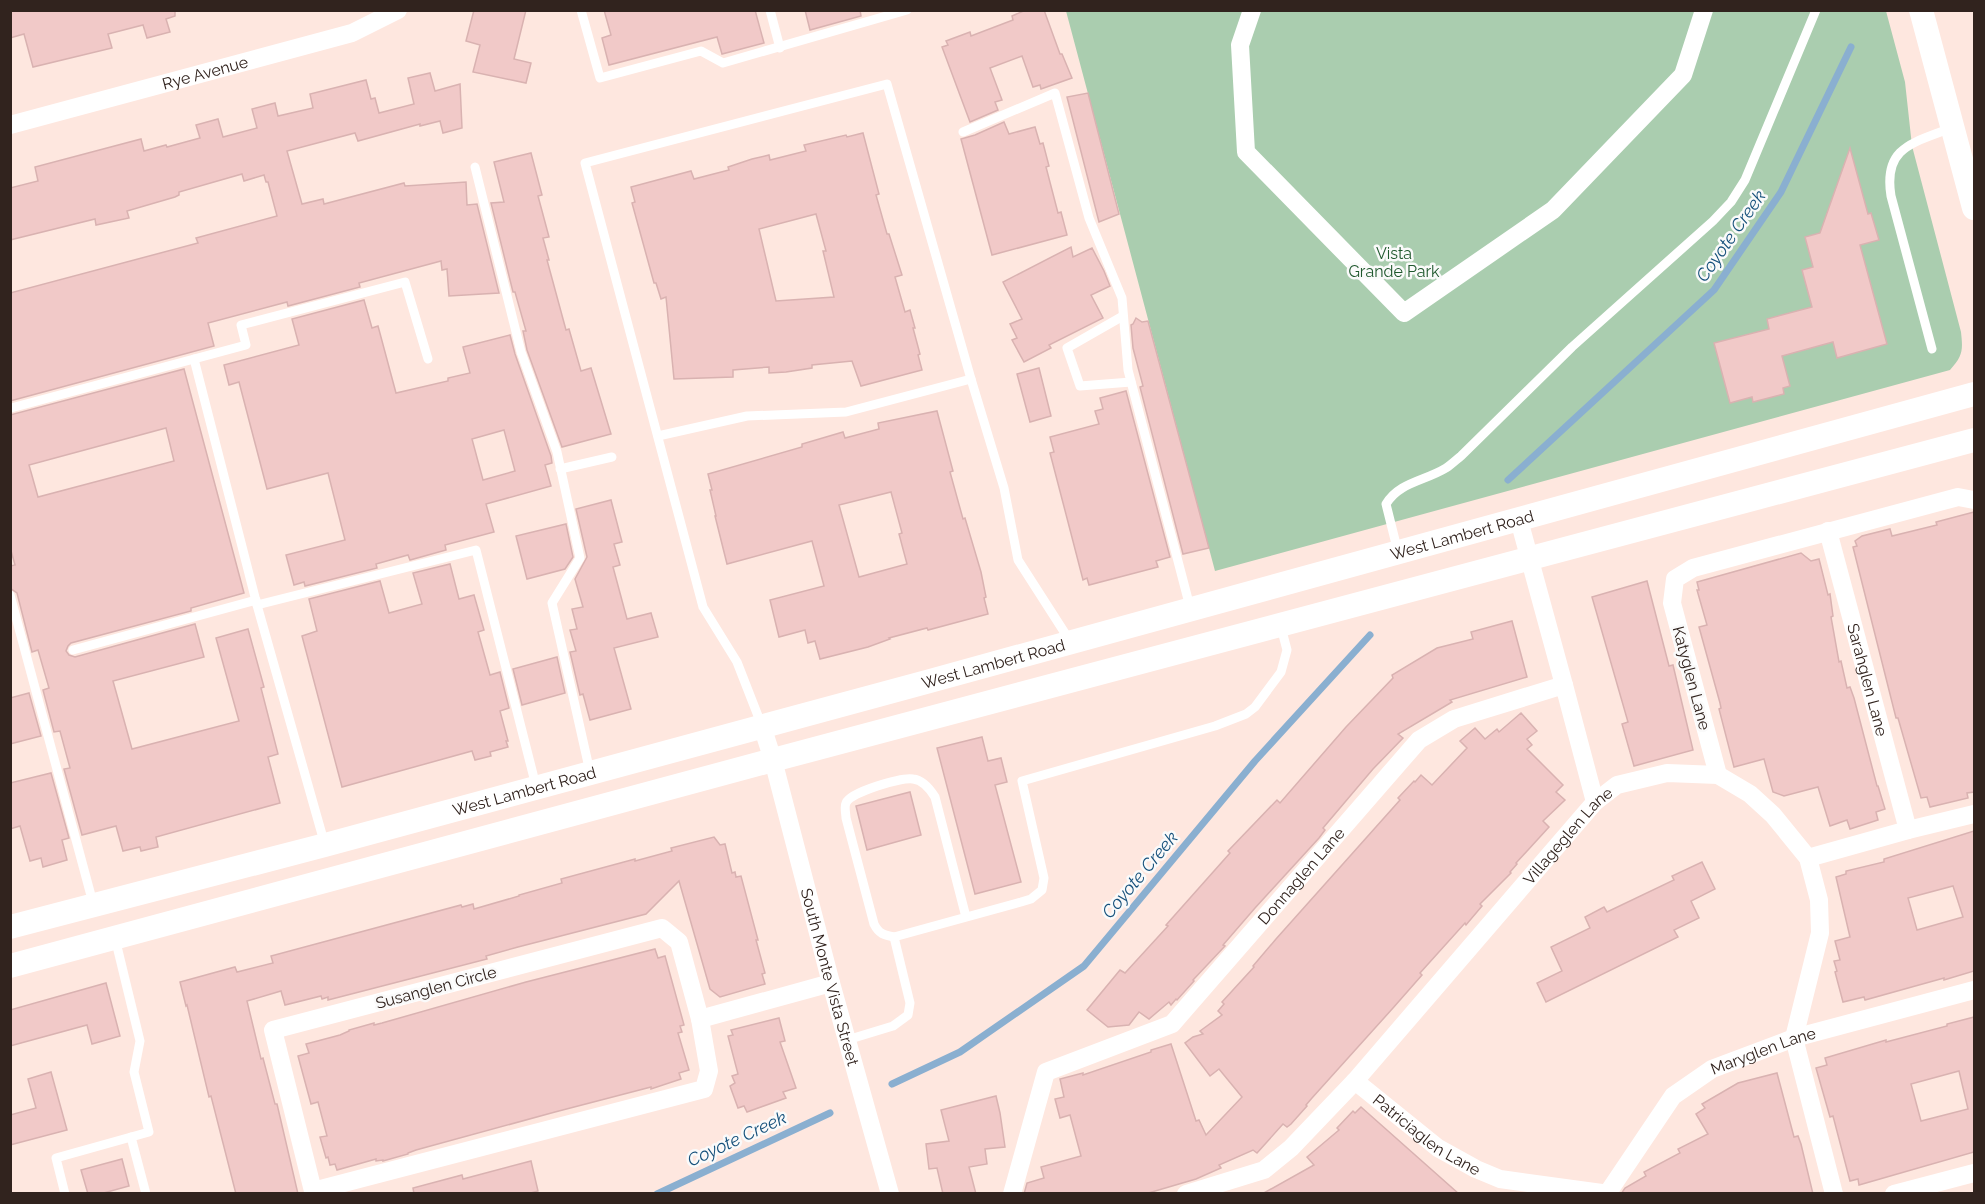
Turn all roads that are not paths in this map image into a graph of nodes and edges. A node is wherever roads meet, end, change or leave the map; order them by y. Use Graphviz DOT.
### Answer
graph roads {
  1 [pos="399,10"];
  2 [pos="581,10"];
  3 [pos="770,10"];
  4 [pos="907,10"];
  5 [pos="1252,10"];
  6 [pos="1704,10"];
  7 [pos="1816,10"];
  8 [pos="1921,10"];
  9 [pos="780,48"];
  10 [pos="10,125"];
  11 [pos="1953,128"];
  12 [pos="963,132"];
  13 [pos="475,167"];
  14 [pos="1974,208"];
  15 [pos="1123,316"];
  16 [pos="1932,349"];
  17 [pos="194,359"];
  18 [pos="428,359"];
  19 [pos="971,380"];
  20 [pos="1131,382"];
  21 [pos="1974,394"];
  22 [pos="11,408"];
  23 [pos="658,436"];
  24 [pos="1974,440"];
  25 [pos="612,457"];
  26 [pos="560,469"];
  27 [pos="1974,500"];
  28 [pos="1519,520"];
  29 [pos="1828,531"];
  30 [pos="1398,553"];
  31 [pos="1530,558"];
  32 [pos="10,595"];
  33 [pos="256,603"];
  34 [pos="1191,610"];
  35 [pos="1280,624"];
  36 [pos="1070,641"];
  37 [pos="73,650"];
  38 [pos="1564,685"];
  39 [pos="762,726"];
  40 [pos="773,760"];
  41 [pos="590,772"];
  42 [pos="1718,775"];
  43 [pos="536,786"];
  44 [pos="1594,802"];
  45 [pos="1974,814"];
  46 [pos="1908,830"];
  47 [pos="325,844"];
  48 [pos="1808,858"];
  49 [pos="93,905"];
  50 [pos="966,917"];
  51 [pos="10,927"];
  52 [pos="894,937"];
  53 [pos="115,938"];
  54 [pos="10,966"];
  55 [pos="831,983"];
  56 [pos="1974,990"];
  57 [pos="700,1019"];
  58 [pos="1794,1038"];
  59 [pos="847,1040"];
  60 [pos="1355,1081"];
  61 [pos="131,1137"];
  62 [pos="1974,1173"];
  63 [pos="314,1192"];
  64 [pos="1608,1193"];
  65 [pos="65,1194"];
  66 [pos="146,1194"];
  67 [pos="890,1194"];
  68 [pos="1012,1194"];
  69 [pos="1186,1194"];
  70 [pos="1834,1194"];
  71 [pos="1894,1194"];
  1 -- 10 [label="street, Rye Avenue"];
  2 -- 9 [label="lane"];
  3 -- 9 [label="lane"];
  4 -- 9 [label="lane"];
  5 -- 6 [label="street"];
  7 -- 30 [label="lane"];
  8 -- 11 [label="main road"];
  11 -- 14 [label="main road"];
  11 -- 16 [label="lane"];
  12 -- 15 [label="lane"];
  13 -- 26 [label="lane"];
  15 -- 20 [label="lane"];
  15 -- 20 [label="lane"];
  17 -- 18 [label="lane"];
  17 -- 22 [label="lane"];
  17 -- 33 [label="lane"];
  19 -- 23 [label="lane"];
  19 -- 23 [label="lane"];
  19 -- 36 [label="lane"];
  20 -- 34 [label="lane"];
  21 -- 28 [label="main road, West Lambert Road"];
  23 -- 39 [label="lane"];
  24 -- 31 [label="main road"];
  25 -- 26 [label="lane"];
  26 -- 41 [label="lane"];
  27 -- 29 [label="street"];
  28 -- 30 [label="main road, West Lambert Road"];
  28 -- 31 [label="street"];
  29 -- 42 [label="street, Katyglen Lane"];
  29 -- 46 [label="street, Sarahglen Lane"];
  30 -- 34 [label="main road, West Lambert Road"];
  31 -- 35 [label="main road"];
  31 -- 38 [label="street"];
  32 -- 49 [label="lane"];
  33 -- 37 [label="lane"];
  33 -- 43 [label="lane"];
  33 -- 47 [label="lane"];
  34 -- 36 [label="main road, West Lambert Road"];
  35 -- 40 [label="main road"];
  35 -- 50 [label="lane"];
  36 -- 39 [label="main road, West Lambert Road"];
  38 -- 44 [label="street"];
  38 -- 68 [label="street, Donnaglen Lane"];
  39 -- 40 [label="street, South Monte Vista Street"];
  39 -- 41 [label="main road, West Lambert Road"];
  40 -- 53 [label="main road"];
  40 -- 55 [label="street, South Monte Vista Street"];
  41 -- 43 [label="main road, West Lambert Road"];
  42 -- 44 [label="street, Villageglen Lane"];
  42 -- 48 [label="street, Villageglen Lane"];
  43 -- 47 [label="main road, West Lambert Road"];
  44 -- 60 [label="street, Villageglen Lane"];
  45 -- 46 [label="street"];
  46 -- 48 [label="street"];
  47 -- 49 [label="main road, West Lambert Road"];
  48 -- 58 [label="street, Villageglen Lane"];
  49 -- 51 [label="main road, West Lambert Road"];
  50 -- 52 [label="lane"];
  50 -- 52 [label="lane"];
  52 -- 59 [label="lane"];
  53 -- 54 [label="main road"];
  53 -- 61 [label="lane"];
  55 -- 57 [label="street"];
  55 -- 59 [label="street, South Monte Vista Street"];
  56 -- 58 [label="street, Maryglen Lane"];
  57 -- 63 [label="street, Susanglen Circle"];
  57 -- 63 [label="street, Susanglen Circle"];
  58 -- 64 [label="street, Maryglen Lane"];
  58 -- 70 [label="street, Villageglen Lane"];
  59 -- 67 [label="street, South Monte Vista Street"];
  60 -- 64 [label="street, Patriciaglen Lane"];
  60 -- 69 [label="street, Villageglen Lane"];
  61 -- 65 [label="lane"];
  61 -- 66 [label="lane"];
  62 -- 71 [label="street"];
}
